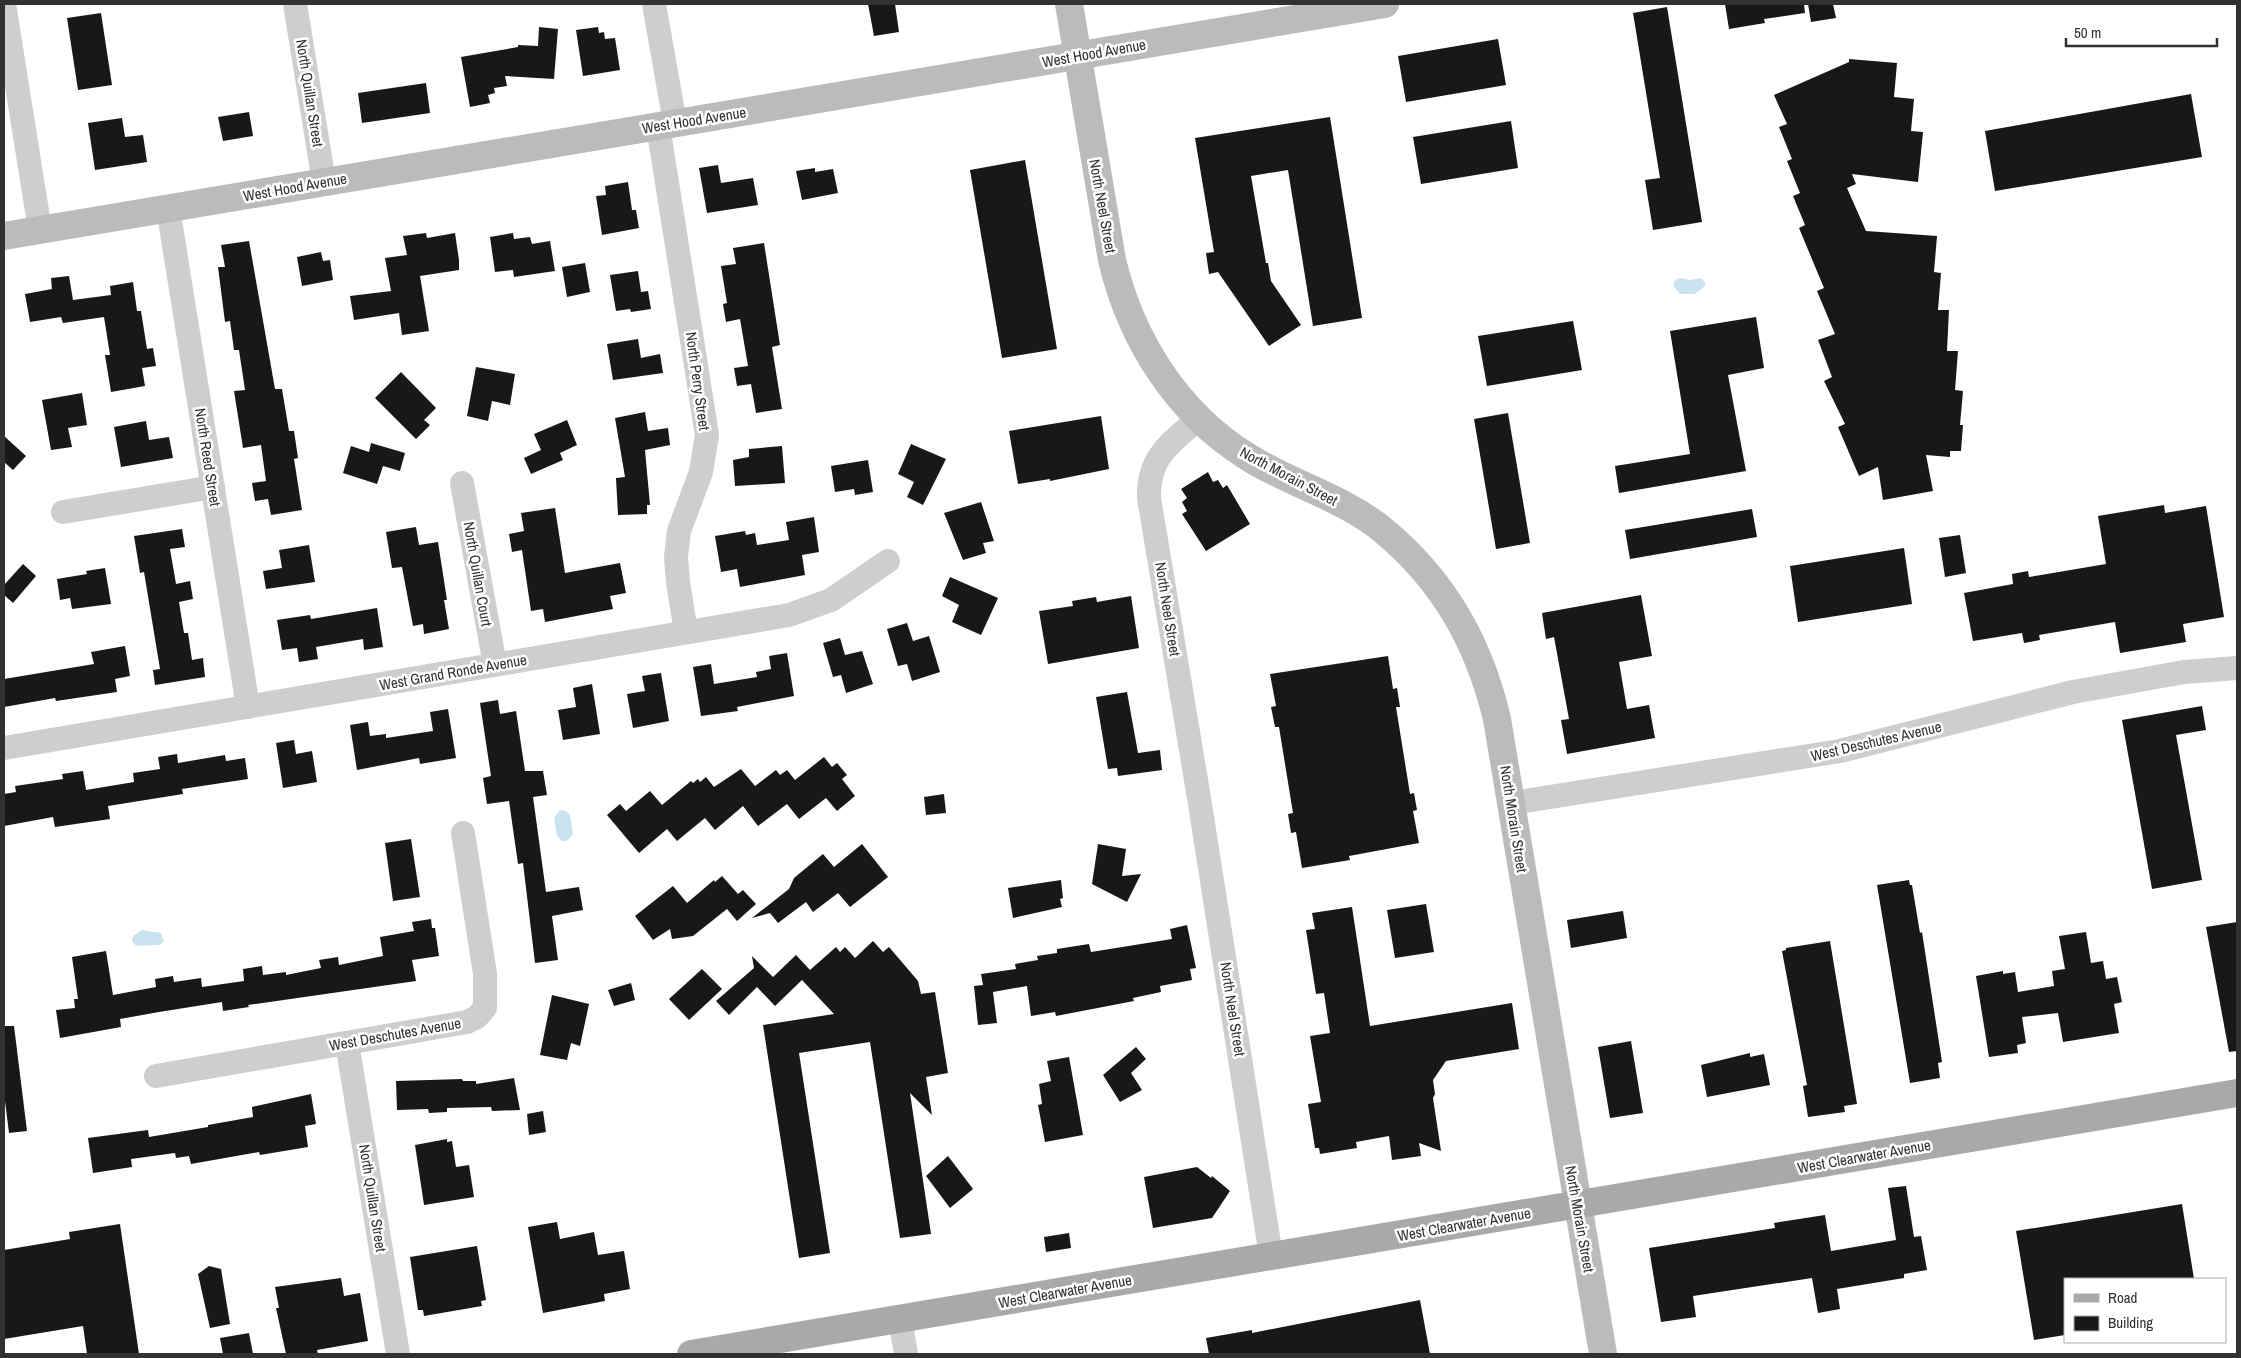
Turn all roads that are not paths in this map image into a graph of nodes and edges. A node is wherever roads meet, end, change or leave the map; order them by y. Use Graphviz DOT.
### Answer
graph roads {
  1 [pos="4,4"];
  2 [pos="295,4"];
  3 [pos="654,4"];
  4 [pos="1069,4"];
  5 [pos="1385,4"];
  6 [pos="1077,55"];
  7 [pos="666,124"];
  8 [pos="324,182"];
  9 [pos="168,208"];
  10 [pos="40,230"];
  11 [pos="4,236"];
  12 [pos="1199,418"];
  13 [pos="462,483"];
  14 [pos="213,487"];
  15 [pos="63,512"];
  16 [pos="888,561"];
  17 [pos="686,632"];
  18 [pos="495,665"];
  19 [pos="2237,668"];
  20 [pos="248,706"];
  21 [pos="4,748"];
  22 [pos="1512,803"];
  23 [pos="464,833"];
  24 [pos="347,1043"];
  25 [pos="156,1076"];
  26 [pos="2237,1093"];
  27 [pos="1577,1205"];
  28 [pos="1271,1256"];
  29 [pos="900,1319"];
  30 [pos="398,1354"];
  31 [pos="691,1354"];
  32 [pos="906,1354"];
  33 [pos="1603,1354"];
  1 -- 10 [label="street"];
  2 -- 8 [label="street, North Quillan Street"];
  3 -- 7 [label="street, North Perry Street"];
  4 -- 6 [label="street, North Neel Street"];
  5 -- 6 [label="street, West Hood Avenue"];
  6 -- 7 [label="street, West Hood Avenue"];
  6 -- 12 [label="street, North Neel Street"];
  7 -- 8 [label="street, West Hood Avenue"];
  7 -- 17 [label="street, North Perry Street"];
  8 -- 9 [label="street, West Hood Avenue"];
  9 -- 10 [label="street, West Hood Avenue"];
  9 -- 14 [label="street, North Reed Street"];
  10 -- 11 [label="street, West Hood Avenue"];
  12 -- 22 [label="street, North Morain Street"];
  12 -- 28 [label="street, North Neel Street"];
  13 -- 18 [label="street, North Quillan Court"];
  14 -- 15 [label="street"];
  14 -- 20 [label="street, North Reed Street"];
  16 -- 17 [label="street, West Grand Ronde Avenue"];
  17 -- 18 [label="street, West Grand Ronde Avenue"];
  18 -- 20 [label="street, West Grand Ronde Avenue"];
  19 -- 22 [label="street, West Deschutes Avenue"];
  20 -- 21 [label="street, West Grand Ronde Avenue"];
  22 -- 27 [label="street, North Morain Street"];
  23 -- 24 [label="street, West Deschutes Avenue"];
  24 -- 25 [label="street, West Deschutes Avenue"];
  24 -- 30 [label="street, North Quillan Street"];
  26 -- 27 [label="main road, West Clearwater Avenue"];
  27 -- 28 [label="main road, West Clearwater Avenue"];
  27 -- 33 [label="street, North Morain Street"];
  28 -- 29 [label="main road, West Clearwater Avenue"];
  29 -- 31 [label="main road, West Clearwater Avenue"];
  29 -- 32 [label="street"];
}
